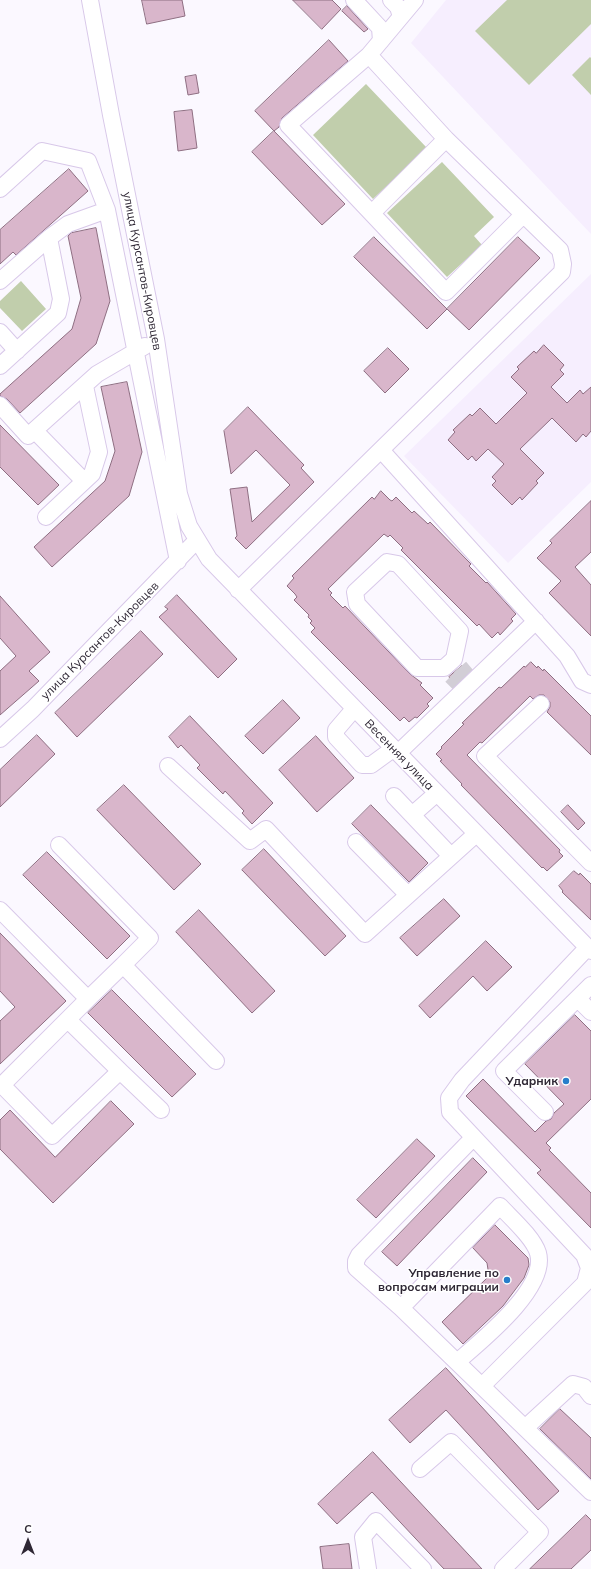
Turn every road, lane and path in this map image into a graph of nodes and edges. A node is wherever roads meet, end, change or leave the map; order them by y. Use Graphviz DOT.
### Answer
graph roads {
  1 [pos="90,0"];
  2 [pos="354,0"];
  3 [pos="391,0"];
  4 [pos="415,0"];
  5 [pos="401,17"];
  6 [pos="381,41"];
  7 [pos="369,56"];
  8 [pos="446,139"];
  9 [pos="0,189"];
  10 [pos="107,210"];
  11 [pos="372,213"];
  12 [pos="523,215"];
  13 [pos="49,238"];
  14 [pos="0,281"];
  15 [pos="0,332"];
  16 [pos="156,339"];
  17 [pos="17,351"];
  18 [pos="136,351"];
  19 [pos="0,366"];
  20 [pos="85,386"];
  21 [pos="0,405"];
  22 [pos="35,431"];
  23 [pos="381,450"];
  24 [pos="84,481"];
  25 [pos="46,517"];
  26 [pos="197,540"];
  27 [pos="208,559"];
  28 [pos="178,562"];
  29 [pos="238,590"];
  30 [pos="536,621"];
  31 [pos="452,668"];
  32 [pos="591,685"];
  33 [pos="542,704"];
  34 [pos="354,709"];
  35 [pos="0,740"];
  36 [pos="395,751"];
  37 [pos="168,766"];
  38 [pos="437,793"];
  39 [pos="394,796"];
  40 [pos="412,815"];
  41 [pos="476,834"];
  42 [pos="356,842"];
  43 [pos="59,845"];
  44 [pos="451,856"];
  45 [pos="591,863"];
  46 [pos="408,895"];
  47 [pos="0,910"];
  48 [pos="589,949"];
  49 [pos="123,965"];
  50 [pos="591,986"];
  51 [pos="88,999"];
  52 [pos="578,999"];
  53 [pos="591,1012"];
  54 [pos="68,1020"];
  55 [pos="216,1061"];
  56 [pos="120,1071"];
  57 [pos="161,1110"];
  58 [pos="545,1112"];
  59 [pos="473,1138"];
  60 [pos="401,1308"];
  61 [pos="457,1362"];
  62 [pos="482,1386"];
  63 [pos="591,1396"];
  64 [pos="525,1428"];
  65 [pos="420,1469"];
  66 [pos="591,1492"];
  67 [pos="368,1569"];
  68 [pos="423,1569"];
  69 [pos="503,1569"];
  1 -- 16 [label="street, улица Курсантов-Кировцев"];
  2 -- 6 [label="street"];
  3 -- 5 [label="street"];
  4 -- 5 [label="street"];
  5 -- 6 [label="street"];
  6 -- 7 [label="street"];
  7 -- 8 [label="street"];
  7 -- 11 [label="street"];
  8 -- 11 [label="street"];
  8 -- 12 [label="street"];
  9 -- 10 [label="street"];
  10 -- 13 [label="street"];
  10 -- 18 [label="street"];
  11 -- 12 [label="street"];
  12 -- 23 [label="street"];
  13 -- 14 [label="street"];
  13 -- 17 [label="street"];
  15 -- 17 [label="street"];
  16 -- 18 [label="street"];
  16 -- 26 [label="street, улица Курсантов-Кировцев"];
  17 -- 19 [label="street"];
  18 -- 20 [label="street"];
  18 -- 28 [label="street"];
  20 -- 22 [label="street"];
  20 -- 24 [label="street"];
  21 -- 22 [label="street"];
  22 -- 24 [label="street"];
  23 -- 29 [label="street"];
  23 -- 30 [label="street"];
  24 -- 25 [label="street"];
  26 -- 27 [label="street, улица Курсантов-Кировцев"];
  26 -- 28 [label="street, улица Курсантов-Кировцев"];
  27 -- 29 [label="street, Весенняя улица"];
  28 -- 35 [label="street, улица Курсантов-Кировцев"];
  29 -- 34 [label="street, Весенняя улица"];
  30 -- 32 [label="street"];
  30 -- 36 [label="street"];
  31 -- 31 [label="street"];
  33 -- 45 [label="street"];
  34 -- 36 [label="street, Весенняя улица"];
  34 -- 36 [label="street"];
  36 -- 38 [label="street, Весенняя улица"];
  37 -- 46 [label="street"];
  38 -- 40 [label="street"];
  38 -- 41 [label="street, Весенняя улица"];
  39 -- 40 [label="street"];
  40 -- 44 [label="street"];
  41 -- 44 [label="street"];
  41 -- 48 [label="street, Весенняя улица"];
  42 -- 46 [label="street"];
  43 -- 49 [label="street"];
  44 -- 46 [label="street"];
  47 -- 51 [label="street"];
  48 -- 59 [label="street"];
  49 -- 51 [label="street"];
  49 -- 55 [label="street"];
  50 -- 52 [label="street"];
  51 -- 54 [label="street"];
  52 -- 53 [label="street"];
  52 -- 58 [label="street"];
  54 -- 56 [label="street"];
  54 -- 56 [label="street"];
  56 -- 57 [label="street"];
  59 -- 60 [label="street"];
  59 -- 62 [label="street"];
  60 -- 61 [label="street"];
  60 -- 61 [label="street"];
  61 -- 62 [label="street"];
  62 -- 64 [label="street"];
  63 -- 64 [label="street"];
  64 -- 66 [label="street"];
  65 -- 69 [label="street"];
  67 -- 68 [label="street"];
}
